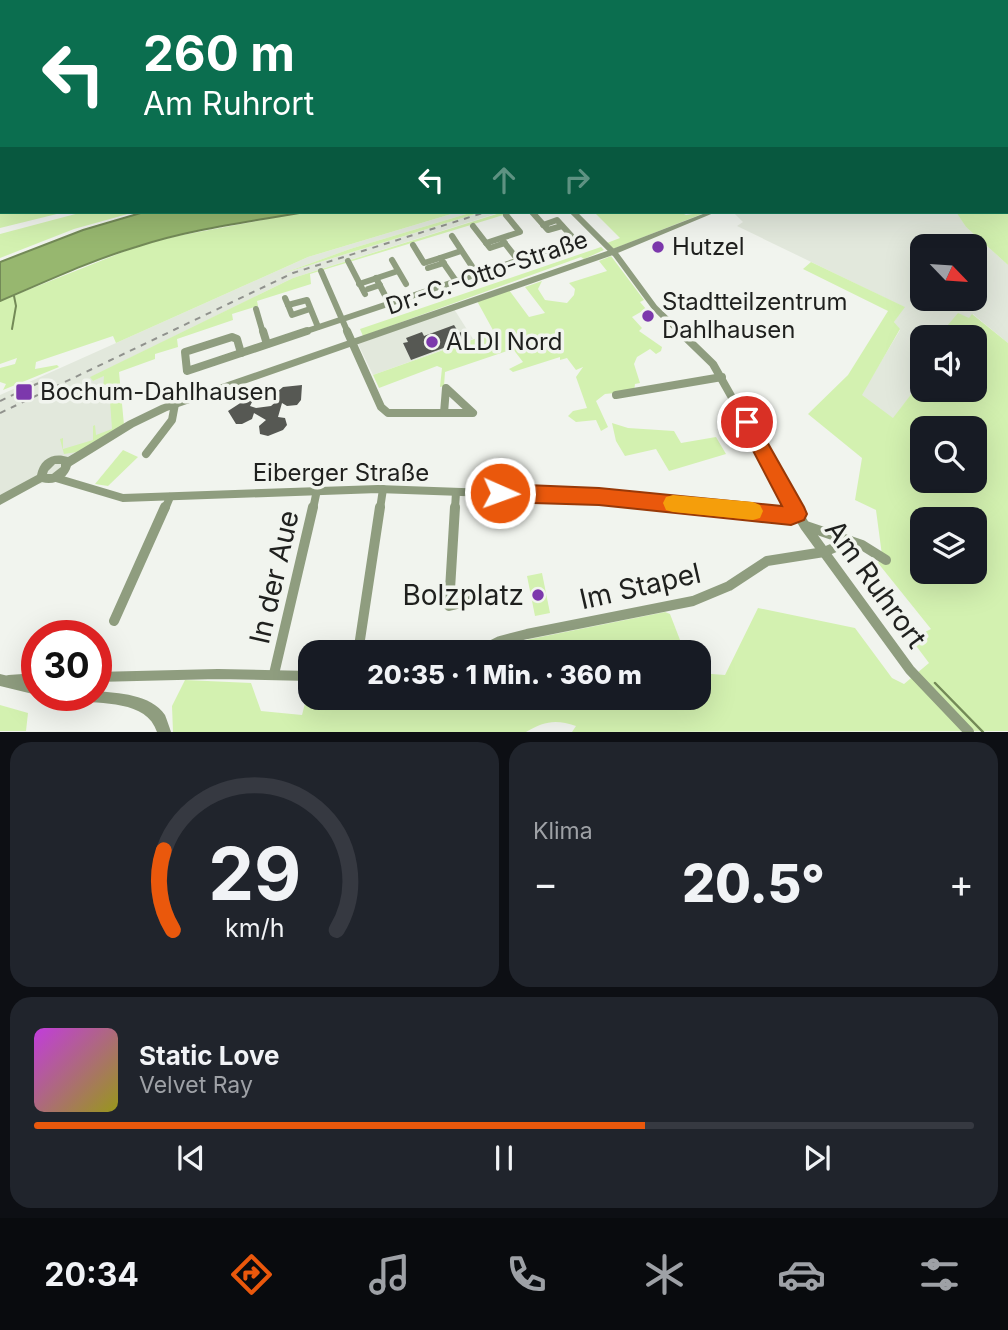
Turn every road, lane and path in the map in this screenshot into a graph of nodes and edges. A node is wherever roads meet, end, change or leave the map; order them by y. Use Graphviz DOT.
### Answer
graph roads {
  1 [pos="534,214"];
  2 [pos="575,214"];
  3 [pos="707,214"];
  4 [pos="506,215"];
  5 [pos="473,226"];
  6 [pos="452,236"];
  7 [pos="503,241"];
  8 [pos="413,245"];
  9 [pos="461,251"];
  10 [pos="613,251"];
  11 [pos="392,260"];
  12 [pos="442,260"];
  13 [pos="518,260"];
  14 [pos="348,261"];
  15 [pos="321,271"];
  16 [pos="398,271"];
  17 [pos="477,274"];
  18 [pos="456,281"];
  19 [pos="378,282"];
  20 [pos="359,284"];
  21 [pos="406,285"];
  22 [pos="287,302"];
  23 [pos="389,303"];
  24 [pos="256,309"];
  25 [pos="343,318"];
  26 [pos="318,327"];
  27 [pos="353,343"];
  28 [pos="267,344"];
  29 [pos="241,353"];
  30 [pos="722,377"];
  31 [pos="616,395"];
  32 [pos="175,404"];
  33 [pos="444,413"];
  34 [pos="146,454"];
  35 [pos="67,463"];
  36 [pos="42,477"];
  37 [pos="55,478"];
  38 [pos="383,489"];
  39 [pos="317,490"];
  40 [pos="456,492"];
  41 [pos="170,497"];
  42 [pos="0,500"];
  43 [pos="797,514"];
  44 [pos="805,526"];
  45 [pos="850,541"];
  46 [pos="824,552"];
  47 [pos="886,560"];
  48 [pos="503,593"];
  49 [pos="114,621"];
  50 [pos="360,640"];
  51 [pos="504,640"];
  52 [pos="274,674"];
  53 [pos="298,675"];
  54 [pos="112,677"];
  55 [pos="21,679"];
  56 [pos="2,681"];
  57 [pos="21,686"];
  58 [pos="112,701"];
  59 [pos="164,732"];
  60 [pos="969,732"];
  1 -- 13 [label="street"];
  2 -- 10 [label="street, Am Ruhrort"];
  3 -- 10 [label="street, Dr.-C.-Otto-Straße"];
  4 -- 7 [label="street"];
  5 -- 7 [label="street"];
  6 -- 9 [label="street"];
  7 -- 13 [label="street"];
  8 -- 12 [label="street"];
  9 -- 12 [label="street"];
  9 -- 17 [label="street"];
  10 -- 27 [label="street, Dr.-C.-Otto-Straße"];
  10 -- 30 [label="street, Am Ruhrort"];
  11 -- 16 [label="street"];
  12 -- 18 [label="street"];
  13 -- 17 [label="street"];
  14 -- 20 [label="street"];
  15 -- 25 [label="street"];
  16 -- 19 [label="street"];
  16 -- 21 [label="street"];
  17 -- 18 [label="street"];
  18 -- 23 [label="street"];
  19 -- 20 [label="street"];
  19 -- 20 [label="street"];
  19 -- 23 [label="street"];
  22 -- 26 [label="street"];
  23 -- 25 [label="street"];
  24 -- 28 [label="street"];
  25 -- 26 [label="street"];
  25 -- 27 [label="street"];
  26 -- 28 [label="street"];
  27 -- 32 [label="street, Dr.-C.-Otto-Straße"];
  27 -- 33 [label="street"];
  28 -- 29 [label="street"];
  29 -- 29 [label="street"];
  30 -- 31 [label="street"];
  30 -- 43 [label="street, Am Ruhrort"];
  32 -- 34 [label="street"];
  32 -- 35 [label="street, Dr.-C.-Otto-Straße"];
  33 -- 33 [label="street"];
  35 -- 36 [label="street, Dr.-C.-Otto-Straße"];
  35 -- 37 [label="street, Dr.-C.-Otto-Straße"];
  36 -- 37 [label="street"];
  36 -- 42 [label="street, Dr.-C.-Otto-Straße"];
  37 -- 41 [label="street, Eiberger Straße"];
  38 -- 39 [label="street, Eiberger Straße"];
  38 -- 40 [label="street, Eiberger Straße"];
  38 -- 50 [label="street"];
  39 -- 41 [label="street, Eiberger Straße"];
  39 -- 52 [label="street, In der Aue"];
  40 -- 43 [label="street, Eiberger Straße"];
  40 -- 48 [label="street"];
  41 -- 49 [label="street"];
  43 -- 44 [label="street, Am Ruhrort"];
  44 -- 45 [label="street"];
  44 -- 46 [label="street, Am Ruhrort"];
  45 -- 46 [label="street, Im Stapel"];
  45 -- 47 [label="street"];
  46 -- 51 [label="street, Im Stapel"];
  46 -- 60 [label="street, Am Ruhrort"];
  52 -- 53 [label="street"];
  52 -- 54 [label="street"];
  55 -- 56 [label="street"];
  56 -- 57 [label="street"];
  58 -- 59 [label="street"];
}
